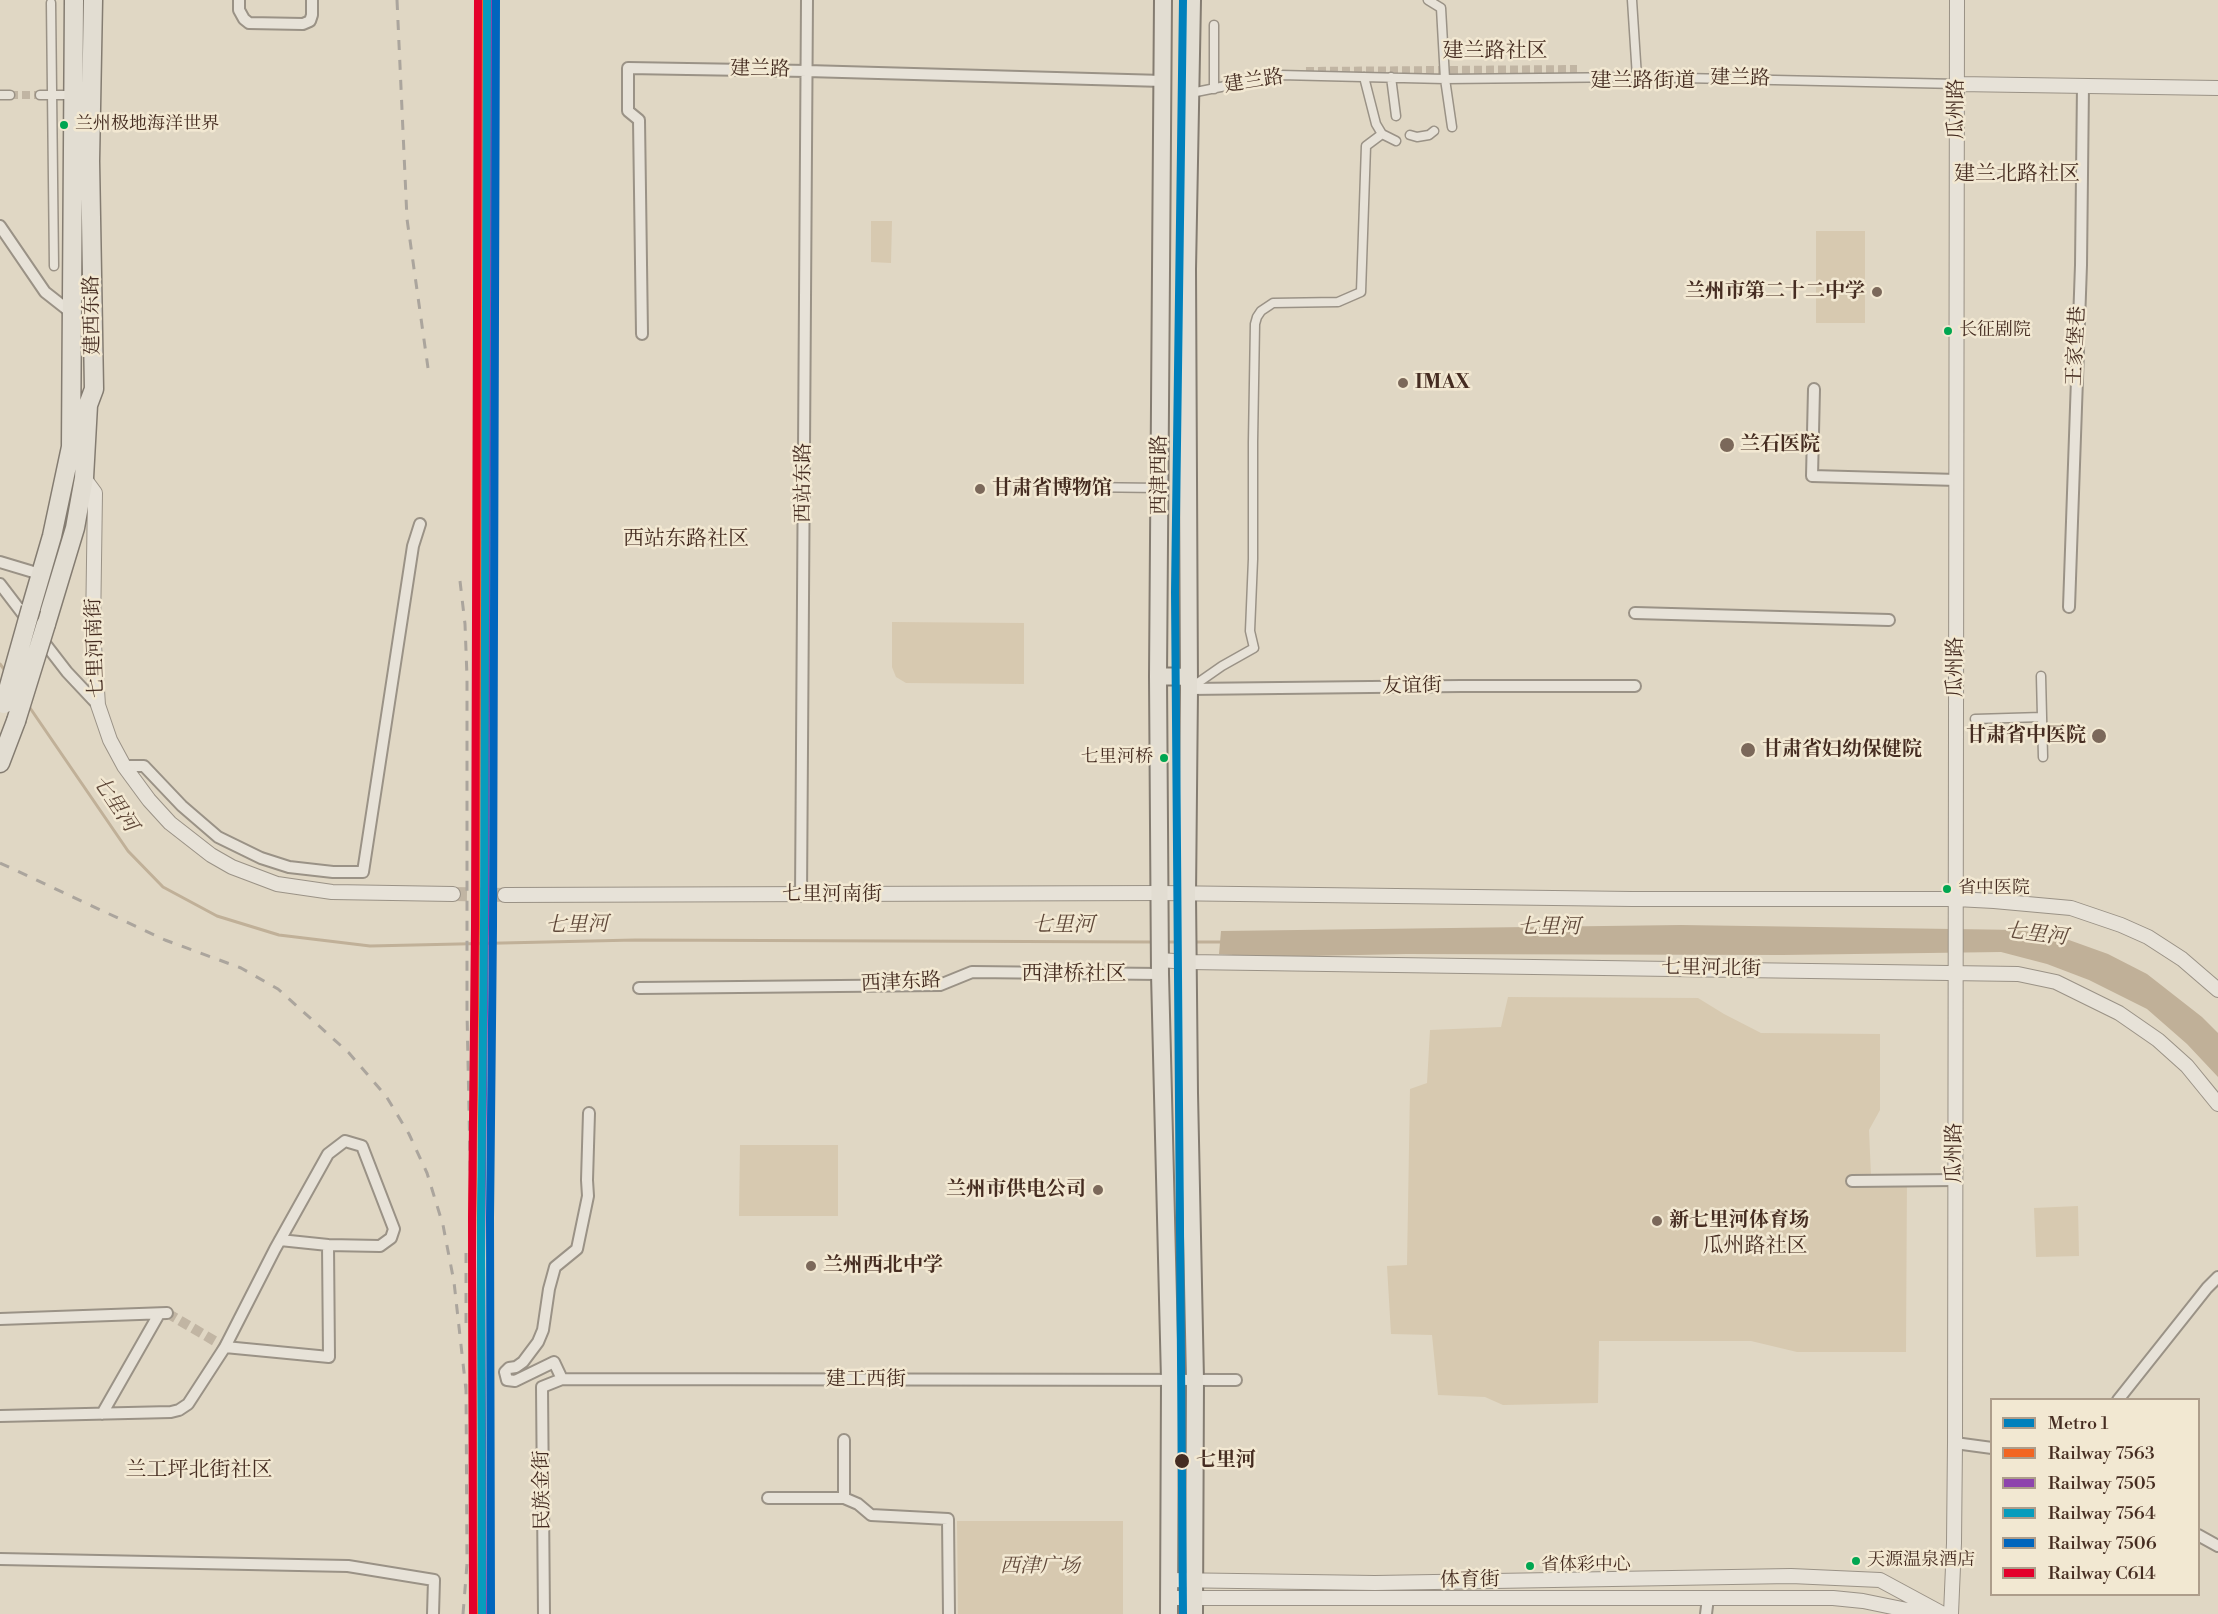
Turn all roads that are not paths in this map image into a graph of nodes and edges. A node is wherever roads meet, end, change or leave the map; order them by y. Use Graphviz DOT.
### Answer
graph roads {
  1 [pos="74,0"];
  2 [pos="93,0"];
  3 [pos="239,0"];
  4 [pos="312,0"];
  5 [pos="807,0"];
  6 [pos="1163,0"];
  7 [pos="1192,0"];
  8 [pos="1428,0"];
  9 [pos="1632,0"];
  10 [pos="1957,0"];
  11 [pos="51,3"];
  12 [pos="1214,25"];
  13 [pos="807,71"];
  14 [pos="1364,77"];
  15 [pos="1391,77"];
  16 [pos="1636,77"];
  17 [pos="1445,79"];
  18 [pos="1162,81"];
  19 [pos="1958,84"];
  20 [pos="2083,85"];
  21 [pos="2218,88"];
  22 [pos="1214,89"];
  23 [pos="1191,93"];
  24 [pos="0,95"];
  25 [pos="10,95"];
  26 [pos="40,95"];
  27 [pos="52,95"];
  28 [pos="74,95"];
  29 [pos="1396,116"];
  30 [pos="1452,127"];
  31 [pos="1434,131"];
  32 [pos="1382,134"];
  33 [pos="1410,135"];
  34 [pos="1396,141"];
  35 [pos="0,226"];
  36 [pos="54,266"];
  37 [pos="73,314"];
  38 [pos="642,334"];
  39 [pos="1814,389"];
  40 [pos="84,478"];
  41 [pos="1957,480"];
  42 [pos="1081,488"];
  43 [pos="1160,488"];
  44 [pos="420,524"];
  45 [pos="0,562"];
  46 [pos="40,574"];
  47 [pos="0,584"];
  48 [pos="2069,607"];
  49 [pos="1635,613"];
  50 [pos="1889,620"];
  51 [pos="1158,676"];
  52 [pos="2041,676"];
  53 [pos="1189,683"];
  54 [pos="1635,686"];
  55 [pos="98,705"];
  56 [pos="7,713"];
  57 [pos="2042,717"];
  58 [pos="1975,719"];
  59 [pos="2043,757"];
  60 [pos="0,763"];
  61 [pos="124,766"];
  62 [pos="1160,893"];
  63 [pos="453,894"];
  64 [pos="505,895"];
  65 [pos="1188,895"];
  66 [pos="801,896"];
  67 [pos="1956,899"];
  68 [pos="1188,956"];
  69 [pos="1160,961"];
  70 [pos="1955,972"];
  71 [pos="639,988"];
  72 [pos="2218,990"];
  73 [pos="2218,1104"];
  74 [pos="589,1113"];
  75 [pos="1955,1180"];
  76 [pos="1852,1181"];
  77 [pos="280,1240"];
  78 [pos="328,1245"];
  79 [pos="2218,1277"];
  80 [pos="0,1319"];
  81 [pos="225,1347"];
  82 [pos="562,1379"];
  83 [pos="1170,1380"];
  84 [pos="1195,1380"];
  85 [pos="1236,1380"];
  86 [pos="2120,1398"];
  87 [pos="102,1414"];
  88 [pos="0,1416"];
  89 [pos="844,1440"];
  90 [pos="1955,1443"];
  91 [pos="1990,1448"];
  92 [pos="768,1498"];
  93 [pos="844,1498"];
  94 [pos="2200,1536"];
  95 [pos="2218,1546"];
  96 [pos="0,1559"];
  97 [pos="1169,1578"];
  98 [pos="1194,1580"];
  99 [pos="1708,1598"];
  100 [pos="1169,1606"];
  101 [pos="1194,1606"];
  102 [pos="433,1614"];
  103 [pos="544,1614"];
  104 [pos="948,1614"];
  105 [pos="1706,1614"];
  106 [pos="1927,1614"];
  107 [pos="1943,1614"];
  108 [pos="1951,1614"];
  1 -- 28 [label="highway, 建西东路"];
  2 -- 40 [label="highway, 建西东路"];
  3 -- 4 [label="street"];
  5 -- 13 [label="street, 西站东路"];
  6 -- 18 [label="main road, 西津西路"];
  7 -- 23 [label="main road, 西津西路"];
  8 -- 17 [label="street"];
  9 -- 16 [label="street"];
  10 -- 19 [label="street, 瓜州路"];
  11 -- 27 [label="street"];
  12 -- 22 [label="street"];
  13 -- 18 [label="street, 建兰路"];
  13 -- 38 [label="street, 建兰路"];
  13 -- 66 [label="street, 西站东路"];
  14 -- 15 [label="street, 建兰路"];
  14 -- 22 [label="street, 建兰路"];
  14 -- 32 [label="street"];
  15 -- 17 [label="street, 建兰路"];
  15 -- 29 [label="street"];
  16 -- 17 [label="street, 建兰路"];
  16 -- 19 [label="street, 建兰路"];
  17 -- 30 [label="street"];
  18 -- 43 [label="main road, 西津西路"];
  19 -- 20 [label="street, 建兰路"];
  19 -- 41 [label="street, 瓜州路"];
  20 -- 21 [label="street, 建兰路"];
  20 -- 48 [label="street, 王家堡巷"];
  22 -- 23 [label="street, 建兰路"];
  23 -- 53 [label="main road, 西津西路"];
  24 -- 25 [label="street"];
  26 -- 27 [label="street"];
  27 -- 28 [label="street"];
  27 -- 36 [label="street"];
  28 -- 37 [label="highway, 建西东路"];
  31 -- 33 [label="street"];
  32 -- 34 [label="street"];
  32 -- 53 [label="street"];
  35 -- 37 [label="street"];
  37 -- 46 [label="highway, 建西东路"];
  39 -- 41 [label="street"];
  40 -- 55 [label="street, 七里河南街"];
  40 -- 56 [label="highway, 建西东路, bridge"];
  41 -- 67 [label="street, 瓜州路"];
  42 -- 43 [label="street"];
  43 -- 51 [label="main road, 西津西路"];
  44 -- 61 [label="street"];
  45 -- 46 [label="street"];
  46 -- 56 [label="highway, 建西东路, bridge"];
  47 -- 55 [label="street"];
  49 -- 50 [label="street"];
  51 -- 53 [label="main road"];
  51 -- 62 [label="main road, 西津西路"];
  52 -- 57 [label="street"];
  53 -- 54 [label="street, 友谊街"];
  53 -- 65 [label="main road, 西津西路"];
  55 -- 61 [label="street, 七里河南街"];
  56 -- 60 [label="highway"];
  57 -- 58 [label="street"];
  57 -- 59 [label="street"];
  61 -- 63 [label="street, 七里河南街"];
  62 -- 65 [label="street"];
  62 -- 66 [label="street, 七里河南街"];
  62 -- 69 [label="main road, 西津西路"];
  64 -- 66 [label="street, 七里河南街"];
  65 -- 67 [label="street"];
  65 -- 68 [label="main road, 西津西路"];
  67 -- 70 [label="street, 瓜州路"];
  67 -- 72 [label="street"];
  68 -- 69 [label="street, 七里河北街"];
  68 -- 70 [label="street, 七里河北街"];
  68 -- 84 [label="main road"];
  69 -- 71 [label="street, 西津东路"];
  69 -- 83 [label="main road"];
  70 -- 73 [label="street, 七里河北街"];
  70 -- 75 [label="street, 瓜州路"];
  74 -- 82 [label="street"];
  75 -- 76 [label="street"];
  75 -- 90 [label="street, 瓜州路"];
  77 -- 78 [label="street"];
  77 -- 78 [label="street"];
  77 -- 81 [label="street"];
  78 -- 81 [label="street"];
  79 -- 86 [label="street"];
  80 -- 87 [label="street"];
  81 -- 87 [label="street"];
  82 -- 83 [label="street, 建工西街"];
  82 -- 103 [label="street, 民族金街"];
  83 -- 84 [label="street, 建工西街"];
  83 -- 97 [label="main road"];
  84 -- 85 [label="street, 建工西街"];
  84 -- 98 [label="main road"];
  87 -- 88 [label="street"];
  89 -- 93 [label="street"];
  90 -- 91 [label="street"];
  90 -- 108 [label="street, 瓜州路"];
  92 -- 93 [label="street"];
  93 -- 104 [label="street"];
  94 -- 95 [label="street"];
  96 -- 102 [label="street"];
  97 -- 98 [label="street, 体育街"];
  97 -- 100 [label="main road"];
  98 -- 101 [label="main road"];
  98 -- 107 [label="street, 体育街"];
  99 -- 101 [label="street, 体育街"];
  99 -- 105 [label="street"];
  99 -- 106 [label="street, 体育街"];
  100 -- 101 [label="street, 体育街"];
}
